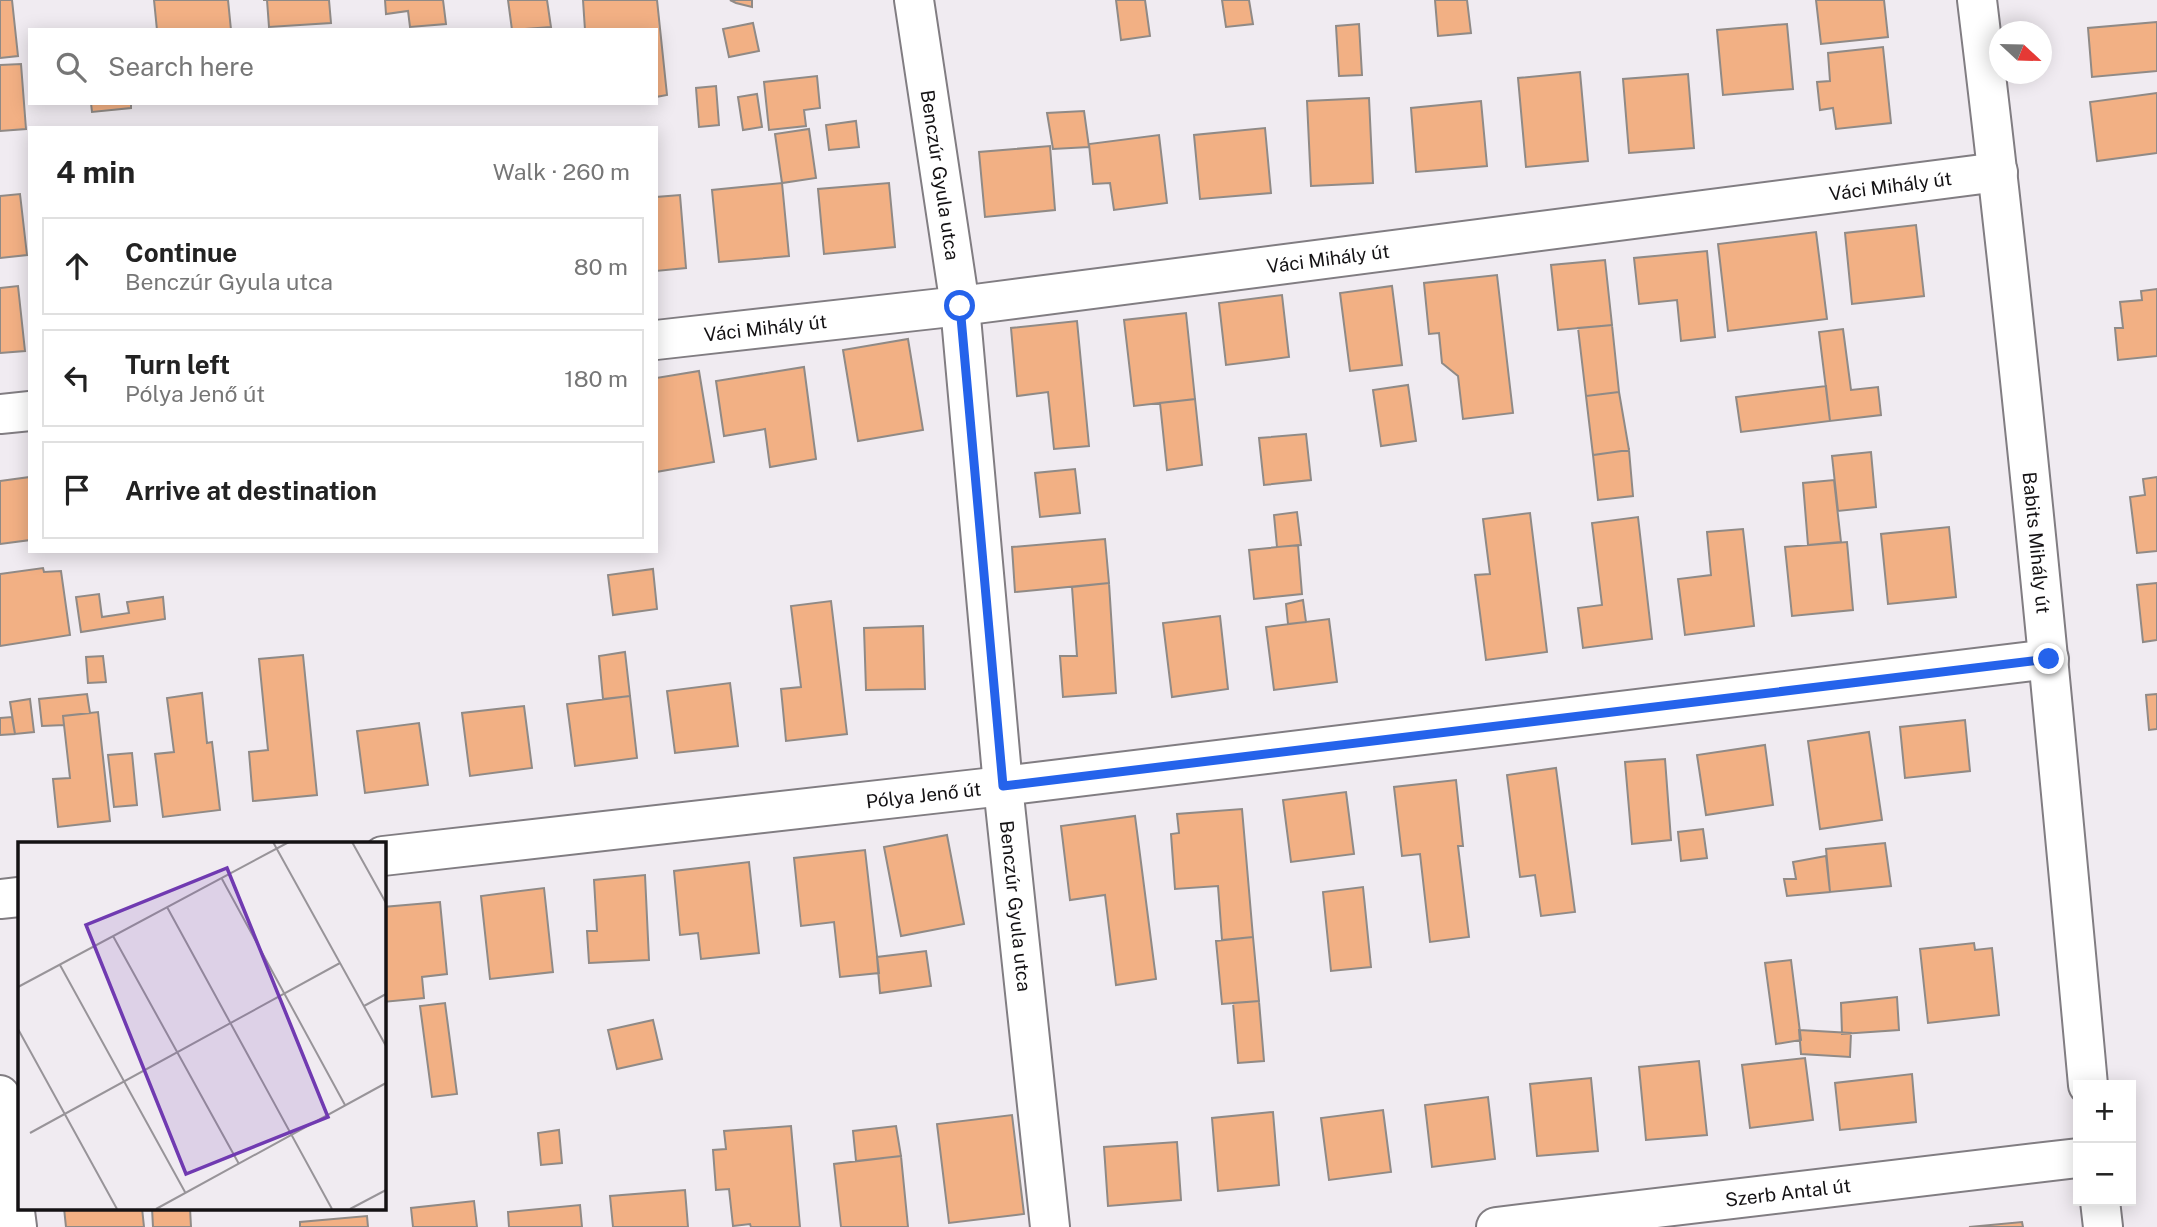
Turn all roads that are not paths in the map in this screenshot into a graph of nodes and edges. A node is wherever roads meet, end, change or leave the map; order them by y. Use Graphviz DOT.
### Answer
graph roads {
  1 [pos="914,0"];
  2 [pos="1977,0"];
  3 [pos="1998,172"];
  4 [pos="960,306"];
  5 [pos="658,340"];
  6 [pos="28,411"];
  7 [pos="0,414"];
  8 [pos="2049,659"];
  9 [pos="1003,786"];
  10 [pos="385,856"];
  11 [pos="18,897"];
  12 [pos="0,899"];
  13 [pos="2088,1080"];
  14 [pos="0,1095"];
  15 [pos="2073,1159"];
  16 [pos="2101,1206"];
  17 [pos="17,1227"];
  18 [pos="1050,1227"];
  19 [pos="1496,1227"];
  20 [pos="2103,1227"];
  1 -- 4 [label="street, Benczúr Gyula utca"];
  2 -- 3 [label="street, Babits Mihály út"];
  3 -- 4 [label="street, Váci Mihály út"];
  3 -- 8 [label="street, Babits Mihály út"];
  4 -- 5 [label="street, Váci Mihály út"];
  4 -- 9 [label="street, Benczúr Gyula utca"];
  6 -- 7 [label="street"];
  8 -- 9 [label="street, Pólya Jenő út"];
  8 -- 13 [label="street, Babits Mihály út"];
  9 -- 10 [label="street, Pólya Jenő út"];
  9 -- 18 [label="street, Benczúr Gyula utca"];
  11 -- 12 [label="street"];
  14 -- 17 [label="street"];
  15 -- 19 [label="street, Szerb Antal út"];
  16 -- 20 [label="street"];
}
